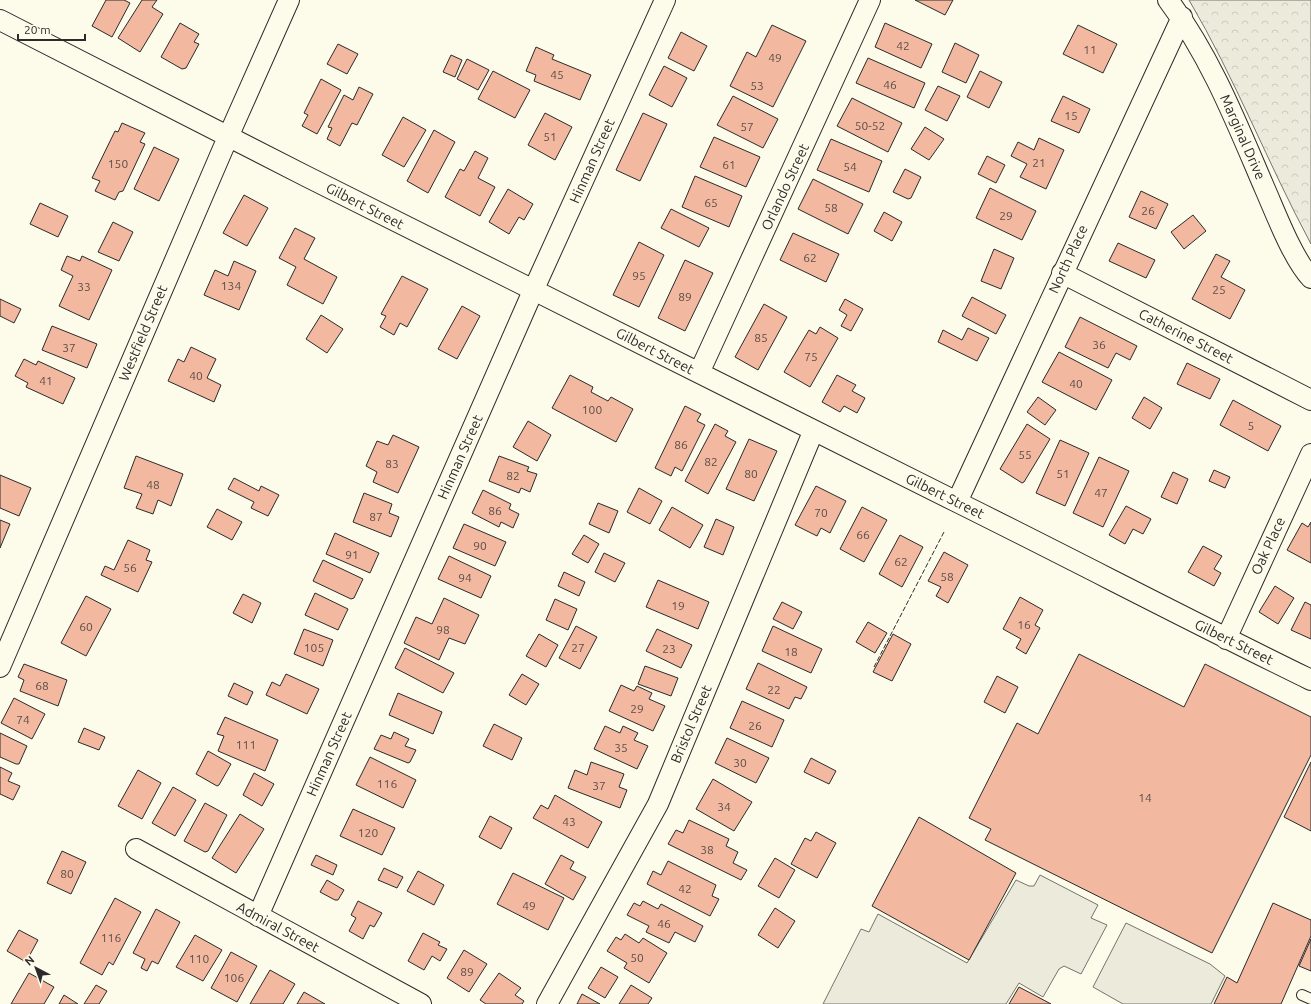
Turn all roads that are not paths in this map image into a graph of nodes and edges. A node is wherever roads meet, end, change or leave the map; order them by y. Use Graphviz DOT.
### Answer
graph roads {
  1 [pos="289,0"];
  2 [pos="665,0"];
  3 [pos="870,0"];
  4 [pos="1168,0"];
  5 [pos="1182,17"];
  6 [pos="0,20"];
  7 [pos="228,137"];
  8 [pos="1062,272"];
  9 [pos="1311,278"];
  10 [pos="533,291"];
  11 [pos="699,374"];
  12 [pos="1311,400"];
  13 [pos="813,432"];
  14 [pos="1311,454"];
  15 [pos="956,502"];
  16 [pos="1226,639"];
  17 [pos="0,667"];
  18 [pos="1311,680"];
  19 [pos="136,848"];
  20 [pos="258,916"];
  21 [pos="422,1004"];
  22 [pos="547,1004"];
  1 -- 7 [label="street, Westfield Street"];
  2 -- 10 [label="street, Hinman Street"];
  3 -- 11 [label="street, Orlando Street"];
  4 -- 5 [label="street, Marginal Drive"];
  5 -- 8 [label="street, North Place"];
  5 -- 9 [label="street, Marginal Drive"];
  6 -- 7 [label="street, Gilbert Street"];
  7 -- 10 [label="street, Gilbert Street"];
  7 -- 17 [label="street, Westfield Street"];
  8 -- 12 [label="street, Catherine Street"];
  8 -- 15 [label="street, North Place"];
  10 -- 11 [label="street, Gilbert Street"];
  10 -- 20 [label="street, Hinman Street"];
  11 -- 13 [label="street, Gilbert Street"];
  13 -- 15 [label="street, Gilbert Street"];
  13 -- 22 [label="street, Bristol Street"];
  14 -- 16 [label="street, Oak Place"];
  15 -- 16 [label="street, Gilbert Street"];
  16 -- 18 [label="street, Gilbert Street"];
  19 -- 20 [label="street, Admiral Street"];
  20 -- 21 [label="street, Admiral Street"];
}
